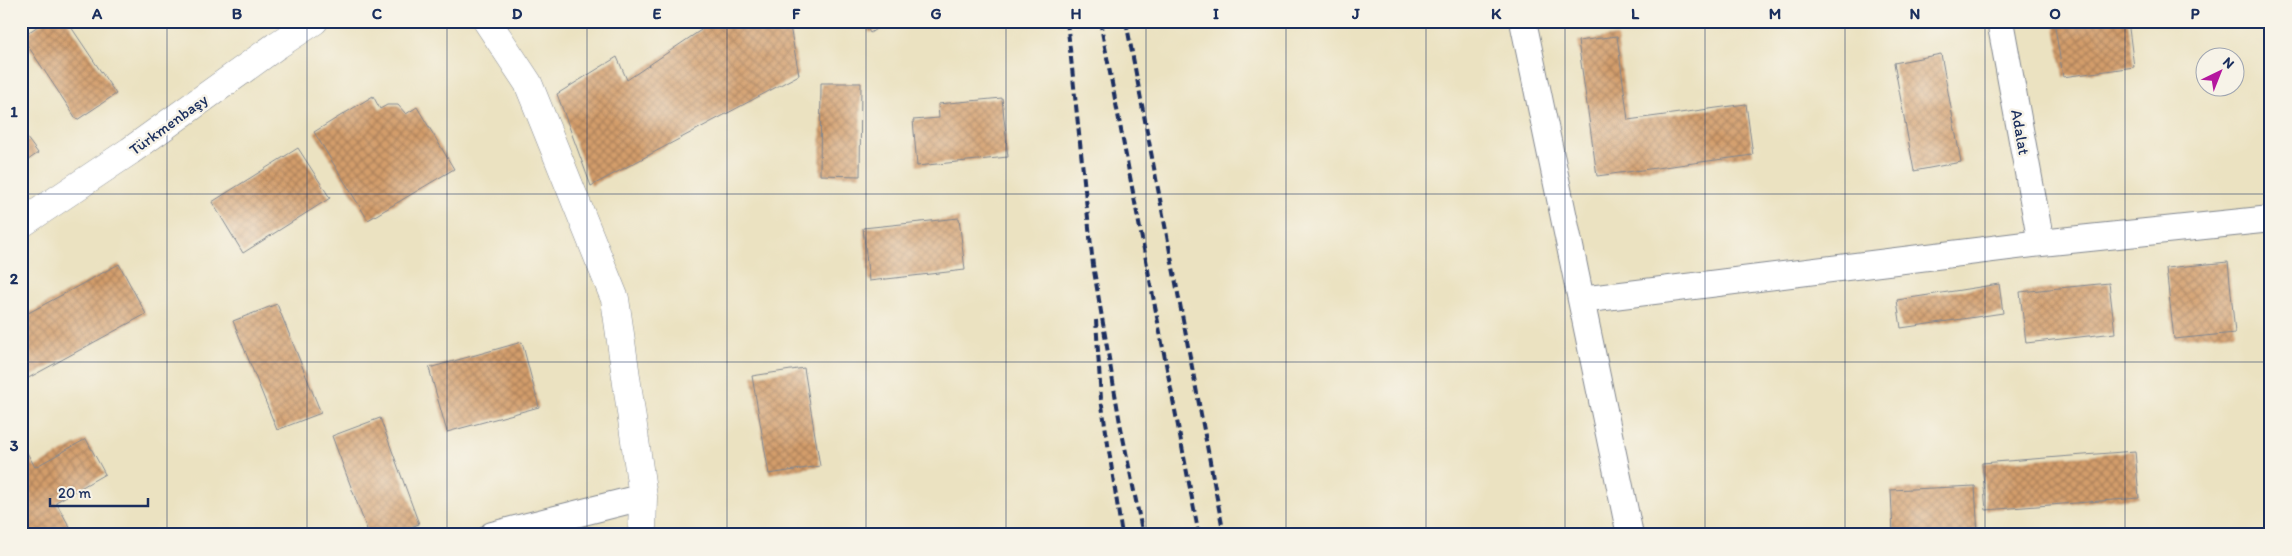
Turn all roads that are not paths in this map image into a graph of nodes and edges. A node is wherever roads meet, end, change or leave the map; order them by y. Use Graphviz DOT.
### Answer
graph roads {
  1 [pos="314,21"];
  2 [pos="487,21"];
  3 [pos="1523,21"];
  4 [pos="2000,21"];
  5 [pos="2271,219"];
  6 [pos="21,224"];
  7 [pos="2041,243"];
  8 [pos="1581,300"];
  9 [pos="643,497"];
  10 [pos="492,535"];
  11 [pos="642,535"];
  12 [pos="1630,535"];
  1 -- 6 [label="street, Türkmenbaşy"];
  2 -- 9 [label="street"];
  3 -- 8 [label="street"];
  4 -- 7 [label="street, Adalat"];
  5 -- 7 [label="street"];
  7 -- 8 [label="street"];
  8 -- 12 [label="street"];
  9 -- 10 [label="street"];
  9 -- 11 [label="street"];
}
